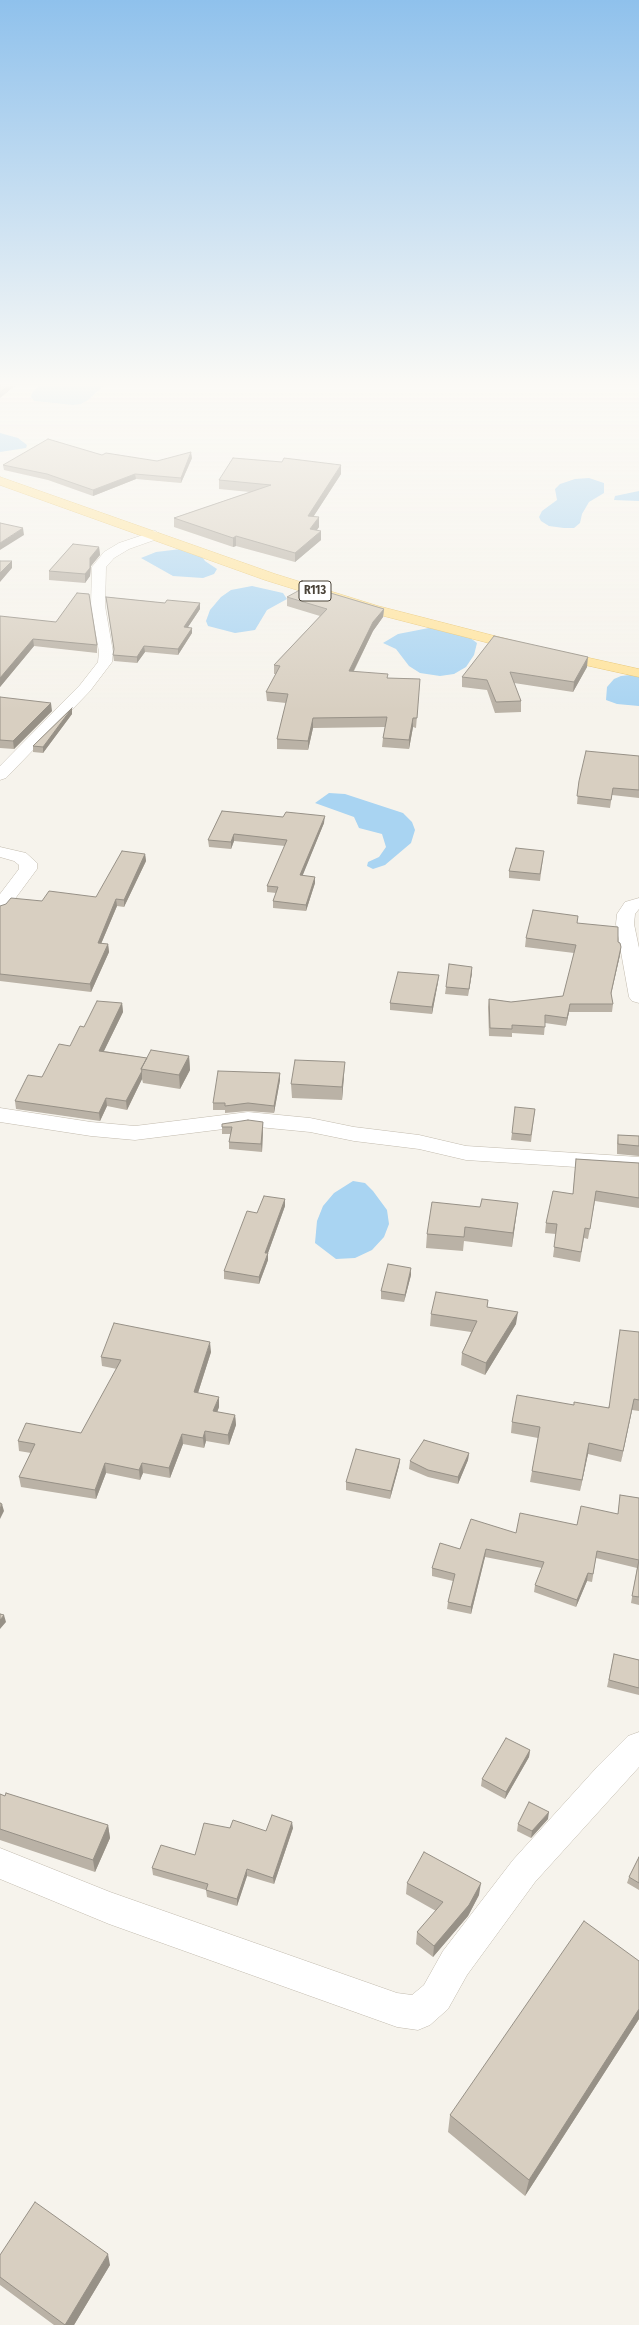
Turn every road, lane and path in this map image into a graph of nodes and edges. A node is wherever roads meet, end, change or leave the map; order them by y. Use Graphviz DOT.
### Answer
graph roads {
  1 [pos="39,494"];
  2 [pos="155,535"];
  3 [pos="532,649"];
  4 [pos="548,653"];
  5 [pos="639,673"];
  6 [pos="0,775"];
  7 [pos="0,852"];
  8 [pos="639,903"];
  9 [pos="0,907"];
  10 [pos="639,997"];
  11 [pos="0,1115"];
  12 [pos="639,1164"];
  13 [pos="639,1746"];
  14 [pos="0,1863"];
  1 -- 2 [label="main road, R113"];
  2 -- 3 [label="main road, R113"];
  2 -- 6 [label="street"];
  4 -- 5 [label="main road"];
  7 -- 9 [label="street"];
  8 -- 10 [label="street"];
  11 -- 12 [label="street"];
  13 -- 14 [label="street"];
}
